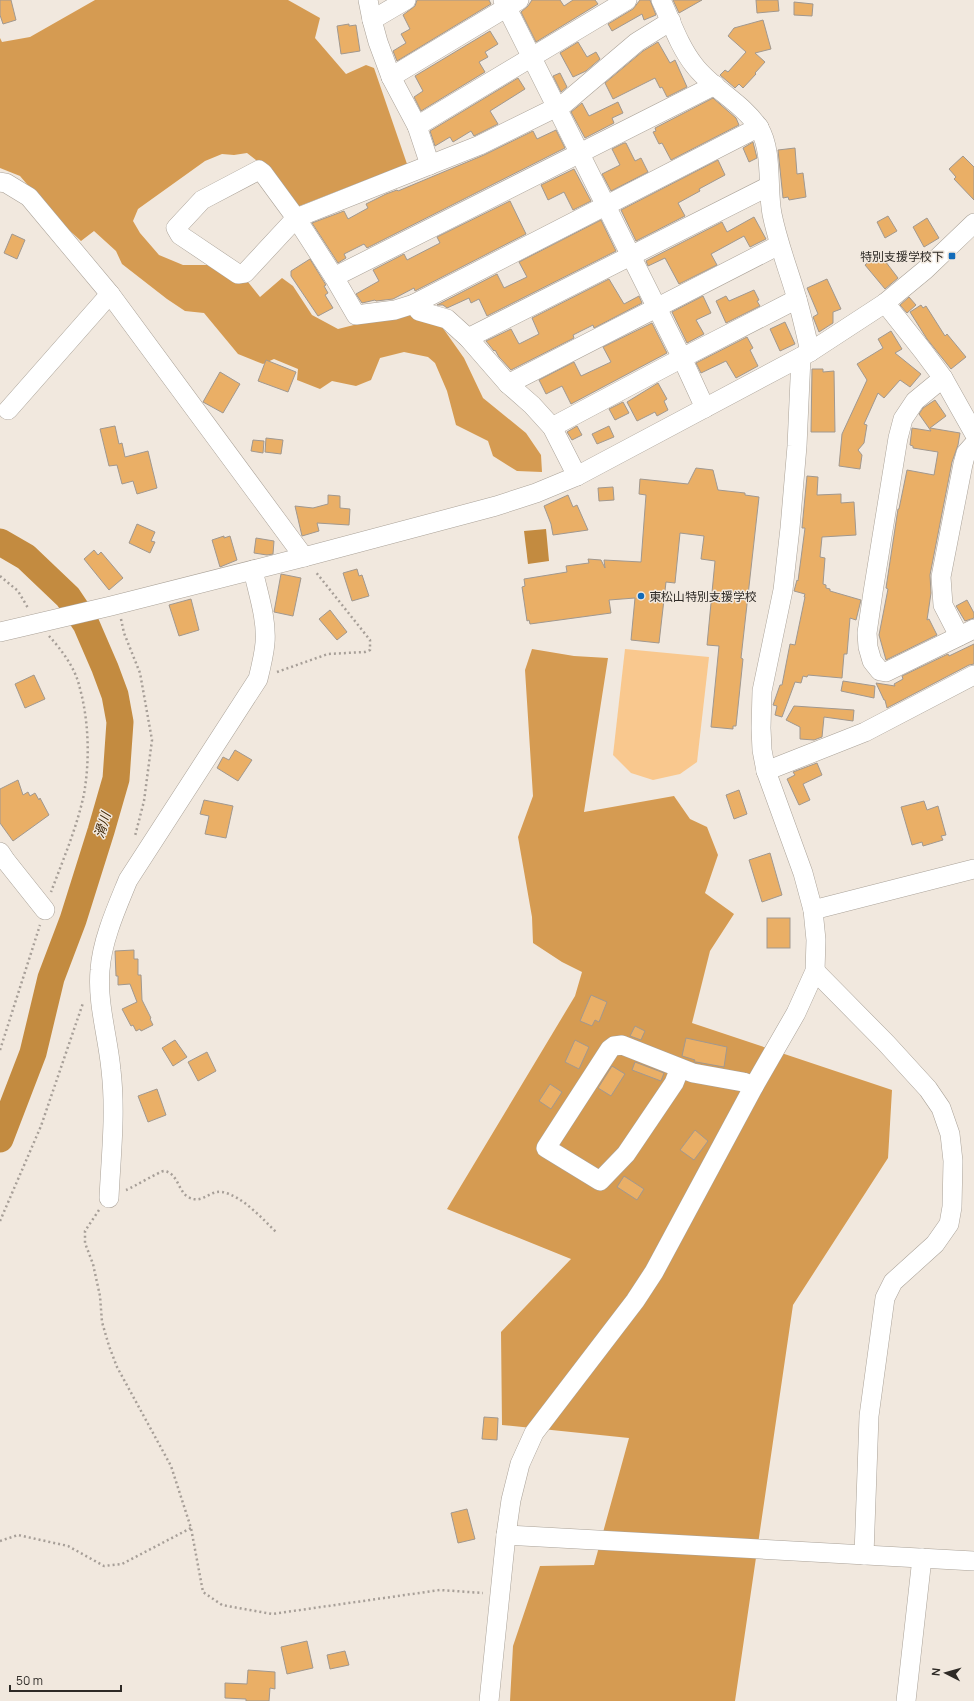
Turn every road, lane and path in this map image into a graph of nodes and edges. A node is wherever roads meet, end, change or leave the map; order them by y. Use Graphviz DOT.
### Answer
graph roads {
  1 [pos="368,0"];
  2 [pos="406,0"];
  3 [pos="627,0"];
  4 [pos="661,0"];
  5 [pos="510,2"];
  6 [pos="372,20"];
  7 [pos="671,21"];
  8 [pos="532,58"];
  9 [pos="391,77"];
  10 [pos="715,85"];
  11 [pos="557,107"];
  12 [pos="417,126"];
  13 [pos="759,128"];
  14 [pos="580,152"];
  15 [pos="430,165"];
  16 [pos="0,182"];
  17 [pos="769,186"];
  18 [pos="606,205"];
  19 [pos="296,218"];
  20 [pos="974,223"];
  21 [pos="779,245"];
  22 [pos="630,255"];
  23 [pos="334,277"];
  24 [pos="110,294"];
  25 [pos="797,299"];
  26 [pos="885,303"];
  27 [pos="414,304"];
  28 [pos="656,307"];
  29 [pos="468,338"];
  30 [pos="805,355"];
  31 [pos="682,358"];
  32 [pos="943,378"];
  33 [pos="508,384"];
  34 [pos="705,408"];
  35 [pos="8,410"];
  36 [pos="552,427"];
  37 [pos="974,433"];
  38 [pos="974,444"];
  39 [pos="577,476"];
  40 [pos="304,557"];
  41 [pos="253,570"];
  42 [pos="0,576"];
  43 [pos="114,605"];
  44 [pos="42,622"];
  45 [pos="0,632"];
  46 [pos="967,633"];
  47 [pos="974,675"];
  48 [pos="258,679"];
  49 [pos="766,771"];
  50 [pos="135,839"];
  51 [pos="2,859"];
  52 [pos="974,869"];
  53 [pos="45,910"];
  54 [pos="813,910"];
  55 [pos="815,971"];
  56 [pos="85,997"];
  57 [pos="0,1050"];
  58 [pos="680,1068"];
  59 [pos="754,1086"];
  60 [pos="109,1198"];
  61 [pos="0,1221"];
  62 [pos="276,1232"];
  63 [pos="192,1528"];
  64 [pos="506,1535"];
  65 [pos="0,1541"];
  66 [pos="864,1555"];
  67 [pos="922,1558"];
  68 [pos="974,1561"];
  69 [pos="500,1594"];
  70 [pos="489,1701"];
  71 [pos="906,1701"];
  1 -- 6 [label="street"];
  2 -- 6 [label="street"];
  3 -- 8 [label="street"];
  4 -- 7 [label="street"];
  5 -- 8 [label="street"];
  5 -- 9 [label="street"];
  6 -- 9 [label="street"];
  7 -- 10 [label="street"];
  7 -- 11 [label="street"];
  8 -- 11 [label="street"];
  8 -- 12 [label="street"];
  9 -- 12 [label="street"];
  10 -- 13 [label="street"];
  10 -- 14 [label="street"];
  11 -- 14 [label="street"];
  11 -- 15 [label="street"];
  12 -- 15 [label="street"];
  13 -- 17 [label="street"];
  13 -- 18 [label="street"];
  14 -- 18 [label="street"];
  14 -- 23 [label="street"];
  15 -- 19 [label="street"];
  16 -- 24 [label="street"];
  17 -- 21 [label="street"];
  17 -- 22 [label="street"];
  18 -- 22 [label="street"];
  18 -- 27 [label="street"];
  19 -- 19 [label="street"];
  19 -- 23 [label="street"];
  20 -- 26 [label="street"];
  21 -- 25 [label="street"];
  21 -- 28 [label="street"];
  22 -- 28 [label="street"];
  22 -- 29 [label="street"];
  23 -- 27 [label="street"];
  24 -- 35 [label="street"];
  24 -- 40 [label="street"];
  25 -- 30 [label="street"];
  25 -- 31 [label="street"];
  26 -- 30 [label="street"];
  26 -- 32 [label="street"];
  27 -- 29 [label="street"];
  28 -- 31 [label="street"];
  28 -- 33 [label="street"];
  29 -- 33 [label="street"];
  30 -- 34 [label="street"];
  30 -- 49 [label="street"];
  31 -- 34 [label="street"];
  31 -- 36 [label="street"];
  32 -- 37 [label="street"];
  32 -- 46 [label="street"];
  33 -- 36 [label="street"];
  34 -- 39 [label="street"];
  36 -- 39 [label="street"];
  38 -- 46 [label="street"];
  39 -- 40 [label="street"];
  40 -- 41 [label="street"];
  40 -- 48 [label="path"];
  41 -- 43 [label="street"];
  41 -- 48 [label="street"];
  42 -- 44 [label="path"];
  43 -- 44 [label="street"];
  43 -- 50 [label="path"];
  44 -- 45 [label="street"];
  44 -- 53 [label="path"];
  47 -- 49 [label="street"];
  48 -- 60 [label="street"];
  49 -- 54 [label="street"];
  51 -- 53 [label="street"];
  52 -- 54 [label="street"];
  53 -- 57 [label="path"];
  54 -- 55 [label="street"];
  55 -- 59 [label="street"];
  55 -- 66 [label="street"];
  56 -- 61 [label="path"];
  58 -- 58 [label="street"];
  58 -- 59 [label="street"];
  59 -- 64 [label="street"];
  60 -- 62 [label="path"];
  60 -- 63 [label="path"];
  63 -- 65 [label="path"];
  63 -- 69 [label="path"];
  64 -- 66 [label="street"];
  64 -- 69 [label="street"];
  66 -- 67 [label="street"];
  67 -- 68 [label="street"];
  67 -- 71 [label="street"];
  69 -- 70 [label="street"];
}
